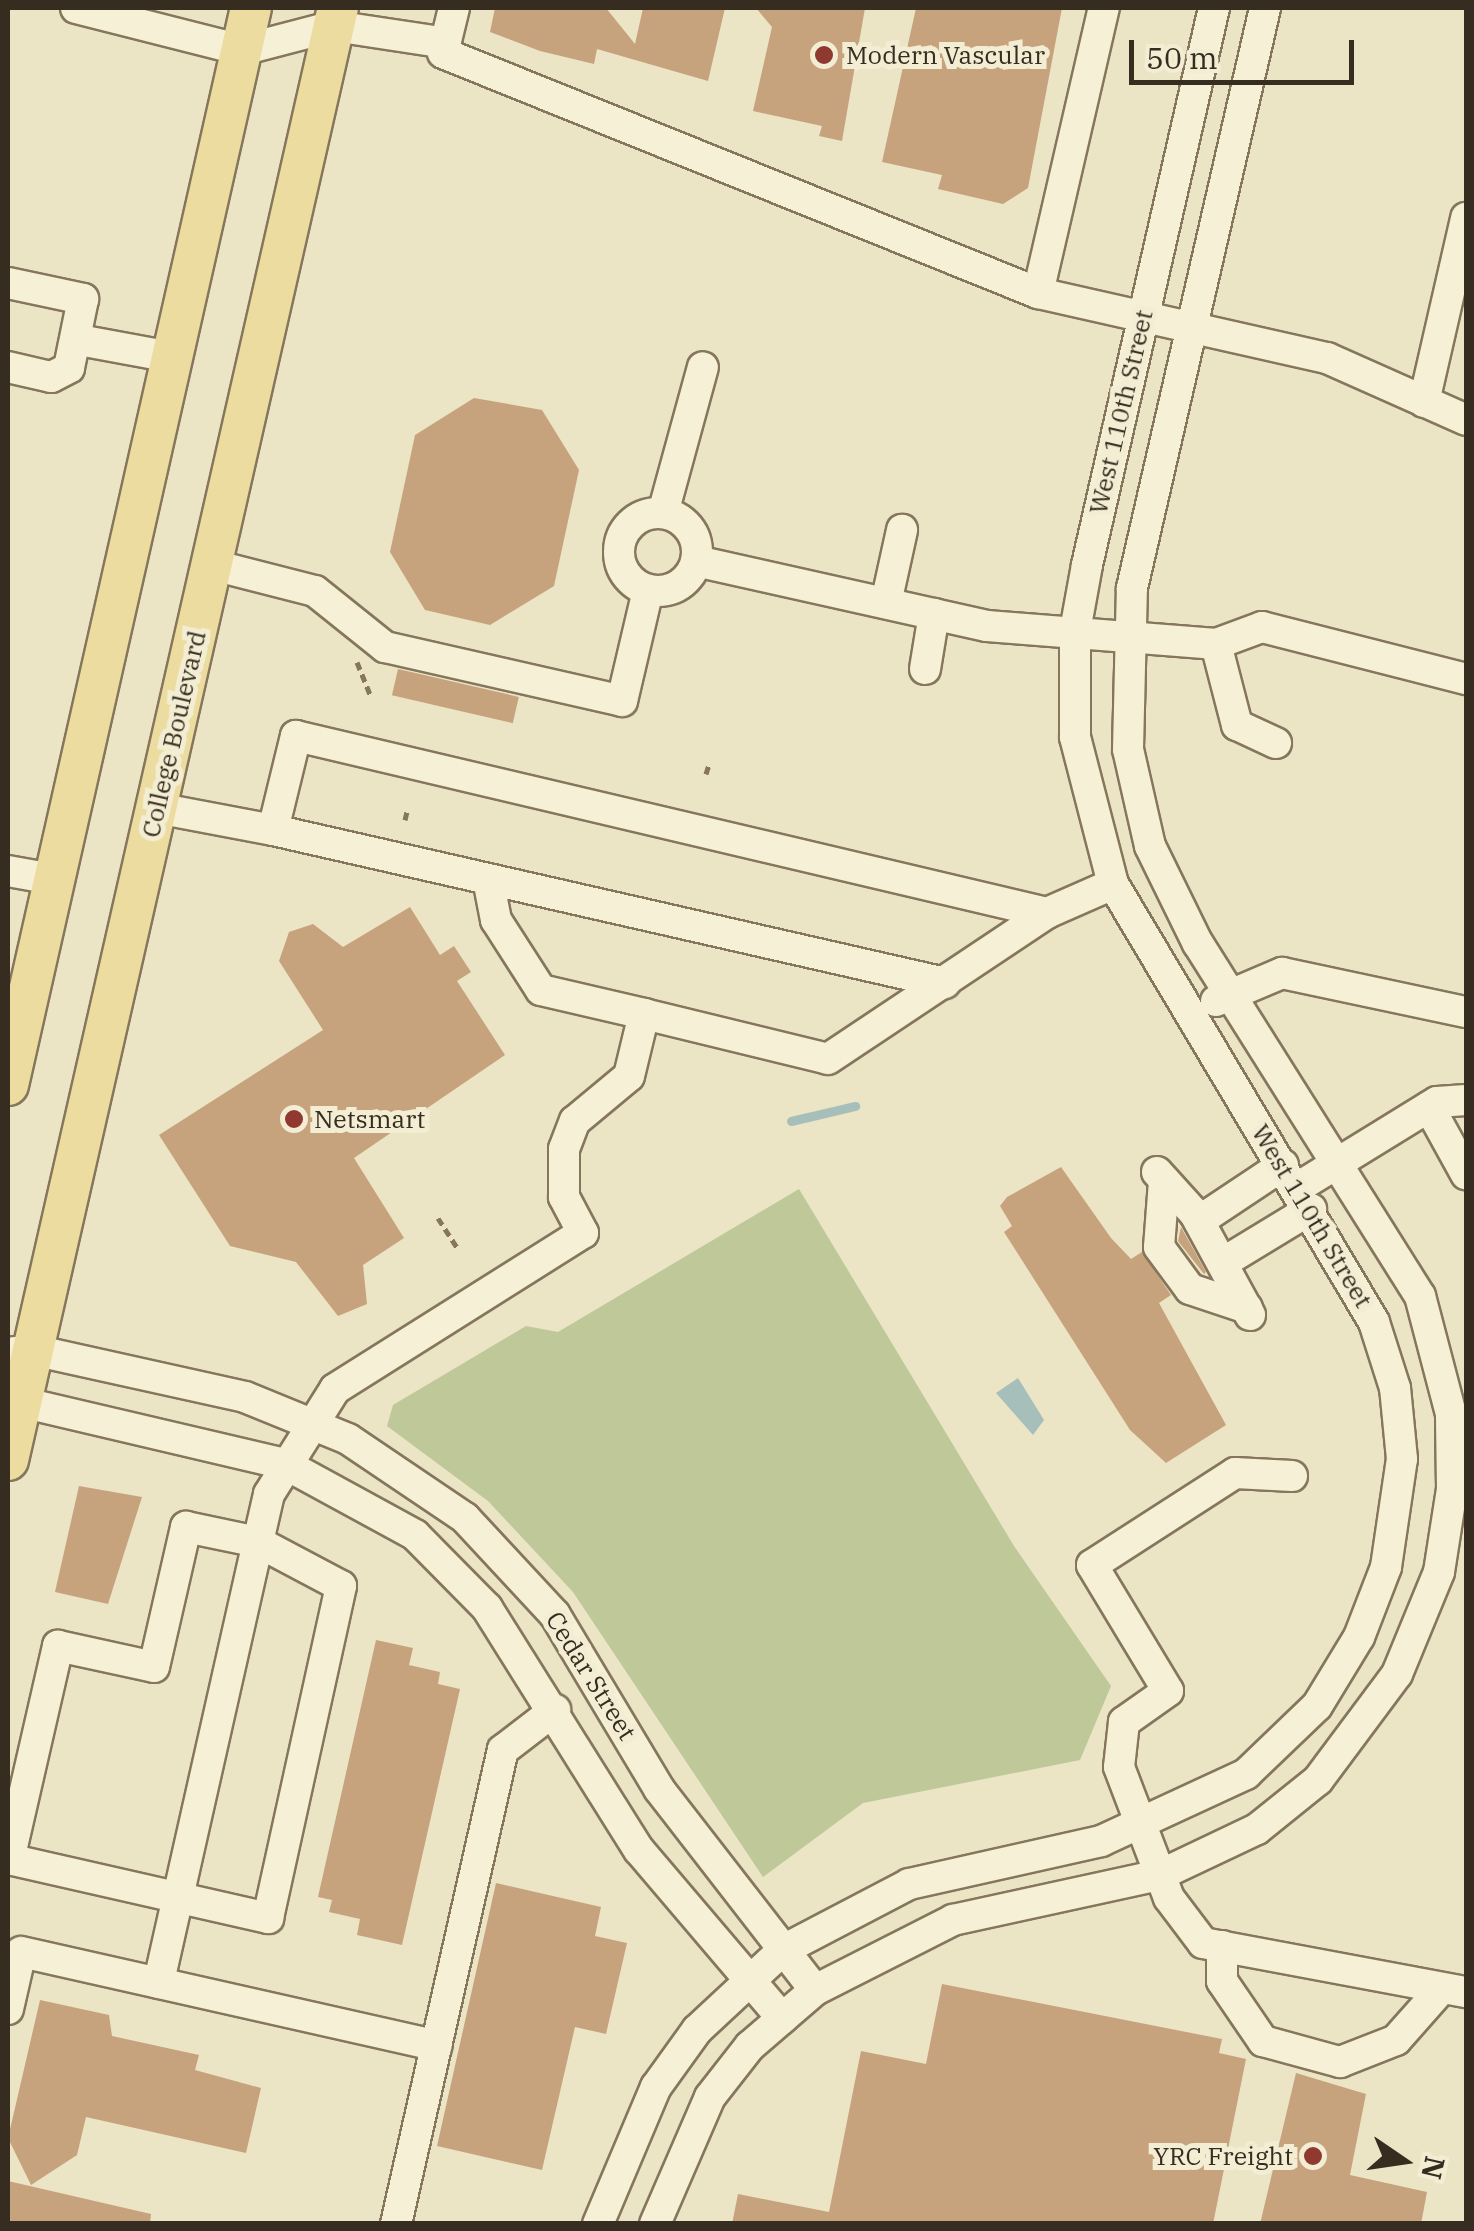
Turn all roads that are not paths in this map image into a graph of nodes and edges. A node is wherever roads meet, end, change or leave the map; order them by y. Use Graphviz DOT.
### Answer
graph roads {
  1 [pos="76,8"];
  2 [pos="251,8"];
  3 [pos="454,8"];
  4 [pos="1104,8"];
  5 [pos="1214,8"];
  6 [pos="1265,8"];
  7 [pos="324,13"];
  8 [pos="446,43"];
  9 [pos="242,50"];
  10 [pos="1466,218"];
  11 [pos="8,283"];
  12 [pos="1038,293"];
  13 [pos="1142,318"];
  14 [pos="1455,321"];
  15 [pos="1193,329"];
  16 [pos="79,340"];
  17 [pos="172,357"];
  18 [pos="8,367"];
  19 [pos="703,367"];
  20 [pos="1424,402"];
  21 [pos="1466,420"];
  22 [pos="664,513"];
  23 [pos="902,530"];
  24 [pos="696,561"];
  25 [pos="213,565"];
  26 [pos="648,590"];
  27 [pos="886,603"];
  28 [pos="934,614"];
  29 [pos="1075,630"];
  30 [pos="1126,638"];
  31 [pos="1216,644"];
  32 [pos="924,669"];
  33 [pos="1466,679"];
  34 [pos="1276,743"];
  35 [pos="157,808"];
  36 [pos="273,830"];
  37 [pos="8,871"];
  38 [pos="53,879"];
  39 [pos="488,879"];
  40 [pos="1112,884"];
  41 [pos="1047,913"];
  42 [pos="945,983"];
  43 [pos="1232,994"];
  44 [pos="1466,1012"];
  45 [pos="644,1014"];
  46 [pos="1190,1014"];
  47 [pos="8,1085"];
  48 [pos="1466,1100"];
  49 [pos="1428,1108"];
  50 [pos="1339,1160"];
  51 [pos="1466,1174"];
  52 [pos="1297,1187"];
  53 [pos="1199,1221"];
  54 [pos="1224,1262"];
  55 [pos="20,1351"];
  56 [pos="14,1403"];
  57 [pos="311,1421"];
  58 [pos="8,1460"];
  59 [pos="285,1464"];
  60 [pos="1292,1476"];
  61 [pos="1459,1489"];
  62 [pos="258,1542"];
  63 [pos="555,1710"];
  64 [pos="1142,1826"];
  65 [pos="8,1859"];
  66 [pos="1160,1875"];
  67 [pos="178,1899"];
  68 [pos="1222,1946"];
  69 [pos="782,1950"];
  70 [pos="748,1982"];
  71 [pos="159,1983"];
  72 [pos="815,1990"];
  73 [pos="1454,1990"];
  74 [pos="8,2009"];
  75 [pos="782,2018"];
  76 [pos="437,2046"];
  77 [pos="599,2219"];
  78 [pos="396,2224"];
  79 [pos="637,2224"];
  80 [pos="654,2224"];
  1 -- 9 [label="street"];
  2 -- 9 [label="main road"];
  3 -- 8 [label="street"];
  4 -- 12 [label="street"];
  5 -- 13 [label="street, West 110th Street"];
  6 -- 15 [label="street, West 110th Street"];
  7 -- 8 [label="street"];
  7 -- 9 [label="street"];
  7 -- 25 [label="main road, College Boulevard"];
  8 -- 12 [label="street"];
  9 -- 17 [label="main road"];
  10 -- 14 [label="street"];
  11 -- 16 [label="street"];
  12 -- 13 [label="street"];
  13 -- 15 [label="street"];
  13 -- 29 [label="street, West 110th Street"];
  14 -- 20 [label="street"];
  15 -- 20 [label="street"];
  15 -- 30 [label="street, West 110th Street"];
  16 -- 17 [label="street"];
  16 -- 18 [label="street"];
  17 -- 38 [label="main road"];
  19 -- 22 [label="street"];
  20 -- 21 [label="street"];
  22 -- 24 [label="street"];
  22 -- 26 [label="street"];
  23 -- 27 [label="street"];
  24 -- 26 [label="street"];
  24 -- 27 [label="street"];
  25 -- 26 [label="street"];
  25 -- 35 [label="main road, College Boulevard"];
  27 -- 28 [label="street"];
  28 -- 29 [label="street"];
  28 -- 32 [label="street"];
  29 -- 30 [label="street"];
  29 -- 40 [label="street, West 110th Street"];
  30 -- 31 [label="street"];
  30 -- 43 [label="street, West 110th Street"];
  31 -- 33 [label="street"];
  31 -- 34 [label="street"];
  35 -- 36 [label="street"];
  35 -- 55 [label="main road, College Boulevard"];
  36 -- 39 [label="street"];
  36 -- 41 [label="street"];
  37 -- 38 [label="street"];
  38 -- 47 [label="main road"];
  39 -- 42 [label="street"];
  39 -- 45 [label="street"];
  40 -- 41 [label="street"];
  40 -- 46 [label="street, West 110th Street"];
  41 -- 42 [label="street"];
  42 -- 45 [label="street"];
  43 -- 44 [label="street"];
  43 -- 46 [label="street"];
  43 -- 50 [label="street, West 110th Street"];
  45 -- 57 [label="street"];
  46 -- 52 [label="street, West 110th Street"];
  48 -- 49 [label="street"];
  49 -- 50 [label="street"];
  49 -- 51 [label="street"];
  50 -- 52 [label="street"];
  50 -- 61 [label="street, West 110th Street"];
  52 -- 53 [label="street"];
  52 -- 54 [label="street"];
  52 -- 64 [label="street, West 110th Street"];
  53 -- 54 [label="street"];
  53 -- 54 [label="street"];
  55 -- 56 [label="main road, College Boulevard"];
  55 -- 57 [label="street, Cedar Street"];
  56 -- 58 [label="main road, College Boulevard"];
  56 -- 59 [label="street, Cedar Street"];
  57 -- 59 [label="street"];
  57 -- 69 [label="street, Cedar Street"];
  59 -- 62 [label="street"];
  59 -- 63 [label="street, Cedar Street"];
  60 -- 64 [label="street"];
  61 -- 66 [label="street, West 110th Street"];
  62 -- 65 [label="street"];
  62 -- 67 [label="street"];
  62 -- 67 [label="street"];
  63 -- 70 [label="street, Cedar Street"];
  63 -- 76 [label="street"];
  64 -- 66 [label="street"];
  64 -- 69 [label="street, West 110th Street"];
  65 -- 67 [label="street"];
  66 -- 68 [label="street"];
  66 -- 72 [label="street, West 110th Street"];
  67 -- 71 [label="street"];
  68 -- 73 [label="street"];
  68 -- 73 [label="street"];
  69 -- 70 [label="street, West 110th Street"];
  69 -- 72 [label="street, Cedar Street"];
  70 -- 75 [label="street, Cedar Street"];
  70 -- 77 [label="street, West 110th Street"];
  71 -- 74 [label="street"];
  71 -- 76 [label="street"];
  72 -- 75 [label="street, West 110th Street"];
  75 -- 80 [label="street, West 110th Street"];
  76 -- 78 [label="street"];
  77 -- 79 [label="street"];
}
